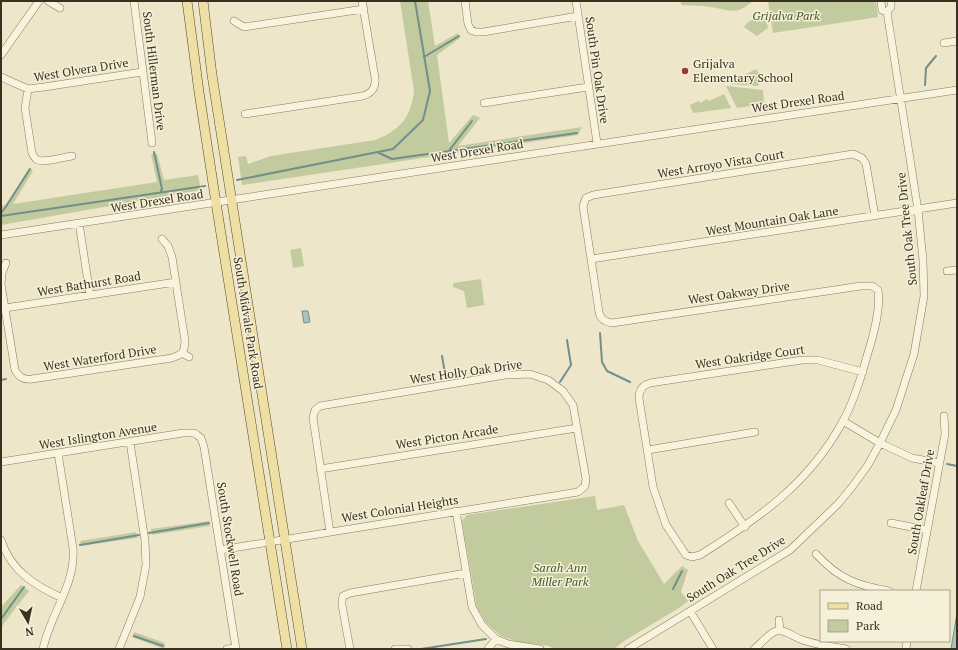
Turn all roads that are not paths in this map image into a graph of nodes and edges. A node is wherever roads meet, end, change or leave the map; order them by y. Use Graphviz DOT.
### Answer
graph roads {
  1 [pos="39,1"];
  2 [pos="48,1"];
  3 [pos="134,1"];
  4 [pos="187,1"];
  5 [pos="203,1"];
  6 [pos="362,1"];
  7 [pos="464,1"];
  8 [pos="576,1"];
  9 [pos="881,1"];
  10 [pos="891,1"];
  11 [pos="60,8"];
  12 [pos="364,9"];
  13 [pos="887,12"];
  14 [pos="578,16"];
  15 [pos="234,21"];
  16 [pos="957,41"];
  17 [pos="944,43"];
  18 [pos="1,55"];
  19 [pos="142,72"];
  20 [pos="1,77"];
  21 [pos="588,87"];
  22 [pos="28,89"];
  23 [pos="957,90"];
  24 [pos="900,98"];
  25 [pos="484,103"];
  26 [pos="245,114"];
  27 [pos="152,143"];
  28 [pos="597,143"];
  29 [pos="72,156"];
  30 [pos="232,199"];
  31 [pos="216,203"];
  32 [pos="957,203"];
  33 [pos="918,210"];
  34 [pos="875,216"];
  35 [pos="79,223"];
  36 [pos="1,235"];
  37 [pos="162,239"];
  38 [pos="591,259"];
  39 [pos="6,263"];
  40 [pos="957,270"];
  41 [pos="948,271"];
  42 [pos="176,282"];
  43 [pos="90,295"];
  44 [pos="5,308"];
  45 [pos="182,353"];
  46 [pos="189,357"];
  47 [pos="863,372"];
  48 [pos="944,416"];
  49 [pos="843,421"];
  50 [pos="577,428"];
  51 [pos="199,432"];
  52 [pos="754,432"];
  53 [pos="130,442"];
  54 [pos="880,443"];
  55 [pos="648,450"];
  56 [pos="58,453"];
  57 [pos="1,462"];
  58 [pos="939,463"];
  59 [pos="320,469"];
  60 [pos="585,489"];
  61 [pos="729,503"];
  62 [pos="456,511"];
  63 [pos="891,523"];
  64 [pos="745,526"];
  65 [pos="927,530"];
  66 [pos="330,532"];
  67 [pos="1,540"];
  68 [pos="285,540"];
  69 [pos="270,542"];
  70 [pos="220,550"];
  71 [pos="816,554"];
  72 [pos="466,573"];
  73 [pos="884,590"];
  74 [pos="916,590"];
  75 [pos="62,598"];
  76 [pos="690,611"];
  77 [pos="779,620"];
  78 [pos="780,631"];
  79 [pos="496,639"];
  80 [pos="236,648"];
  81 [pos="410,648"];
  82 [pos="830,648"];
  83 [pos="43,649"];
  84 [pos="119,649"];
  85 [pos="227,649"];
  86 [pos="287,649"];
  87 [pos="302,649"];
  88 [pos="350,649"];
  89 [pos="395,649"];
  90 [pos="488,649"];
  91 [pos="540,649"];
  92 [pos="628,649"];
  93 [pos="713,649"];
  94 [pos="754,649"];
  95 [pos="846,649"];
  1 -- 18 [label="street"];
  2 -- 11 [label="street"];
  3 -- 19 [label="street, South Hillerman Drive"];
  4 -- 31 [label="main road, South Midvale Park Road"];
  5 -- 30 [label="main road, South Midvale Park Road"];
  6 -- 12 [label="street"];
  7 -- 14 [label="street"];
  8 -- 14 [label="street, South Pin Oak Drive"];
  9 -- 13 [label="street, South Oak Tree Drive"];
  10 -- 13 [label="street, South Oak Tree Drive"];
  12 -- 15 [label="street"];
  12 -- 26 [label="street"];
  13 -- 24 [label="street, South Oak Tree Drive"];
  14 -- 21 [label="street, South Pin Oak Drive"];
  16 -- 17 [label="street"];
  19 -- 22 [label="street, West Olvera Drive"];
  19 -- 27 [label="street, South Hillerman Drive"];
  20 -- 22 [label="street, West Olvera Drive"];
  21 -- 25 [label="street"];
  21 -- 28 [label="street, South Pin Oak Drive"];
  22 -- 29 [label="street"];
  23 -- 24 [label="street, West Drexel Road"];
  24 -- 28 [label="street, West Drexel Road"];
  24 -- 33 [label="street, South Oak Tree Drive"];
  28 -- 30 [label="street, West Drexel Road"];
  30 -- 31 [label="street, West Drexel Road"];
  30 -- 68 [label="main road, South Midvale Park Road"];
  31 -- 35 [label="street, West Drexel Road"];
  31 -- 69 [label="main road, South Midvale Park Road"];
  32 -- 33 [label="street, West Mountain Oak Lane"];
  33 -- 34 [label="street, West Mountain Oak Lane"];
  33 -- 54 [label="street, South Oak Tree Drive"];
  34 -- 38 [label="street, West Mountain Oak Lane"];
  34 -- 38 [label="street, West Arroyo Vista Court"];
  35 -- 36 [label="street, West Drexel Road"];
  35 -- 43 [label="street"];
  37 -- 42 [label="street"];
  38 -- 47 [label="street, West Oakway Drive"];
  39 -- 44 [label="street"];
  40 -- 41 [label="street"];
  42 -- 43 [label="street, West Bathurst Road"];
  42 -- 45 [label="street"];
  43 -- 44 [label="street, West Bathurst Road"];
  44 -- 45 [label="street, West Waterford Drive"];
  45 -- 46 [label="street"];
  47 -- 49 [label="street"];
  47 -- 55 [label="street, West Oakridge Court"];
  48 -- 58 [label="street, South Oakleaf Drive"];
  49 -- 54 [label="street"];
  49 -- 64 [label="street"];
  50 -- 59 [label="street, West Picton Arcade"];
  50 -- 59 [label="street, West Holly Oak Drive"];
  50 -- 60 [label="street, West Holly Oak Drive"];
  51 -- 53 [label="street, West Islington Avenue"];
  51 -- 70 [label="street, South Stockwell Road"];
  52 -- 55 [label="street"];
  53 -- 56 [label="street, West Islington Avenue"];
  53 -- 84 [label="street"];
  54 -- 58 [label="street"];
  54 -- 76 [label="street, South Oak Tree Drive"];
  55 -- 64 [label="street"];
  56 -- 57 [label="street, West Islington Avenue"];
  56 -- 75 [label="street"];
  58 -- 65 [label="street, South Oakleaf Drive"];
  59 -- 66 [label="street"];
  60 -- 62 [label="street, West Colonial Heights"];
  61 -- 64 [label="street"];
  62 -- 66 [label="street, West Colonial Heights"];
  62 -- 72 [label="street"];
  63 -- 65 [label="street"];
  65 -- 74 [label="street, South Oakleaf Drive"];
  66 -- 68 [label="street, West Colonial Heights"];
  67 -- 75 [label="street"];
  68 -- 69 [label="street, West Colonial Heights"];
  68 -- 87 [label="main road, South Midvale Park Road"];
  69 -- 70 [label="street, West Colonial Heights"];
  69 -- 86 [label="main road, South Midvale Park Road"];
  70 -- 80 [label="street, South Stockwell Road"];
  71 -- 73 [label="street"];
  72 -- 79 [label="street"];
  72 -- 88 [label="street"];
  75 -- 83 [label="street"];
  76 -- 92 [label="street, South Oak Tree Drive"];
  76 -- 93 [label="street"];
  77 -- 78 [label="street"];
  78 -- 82 [label="street"];
  78 -- 94 [label="street"];
  79 -- 90 [label="street"];
  79 -- 91 [label="street"];
  80 -- 85 [label="street"];
  81 -- 89 [label="street"];
  82 -- 95 [label="street"];
}
